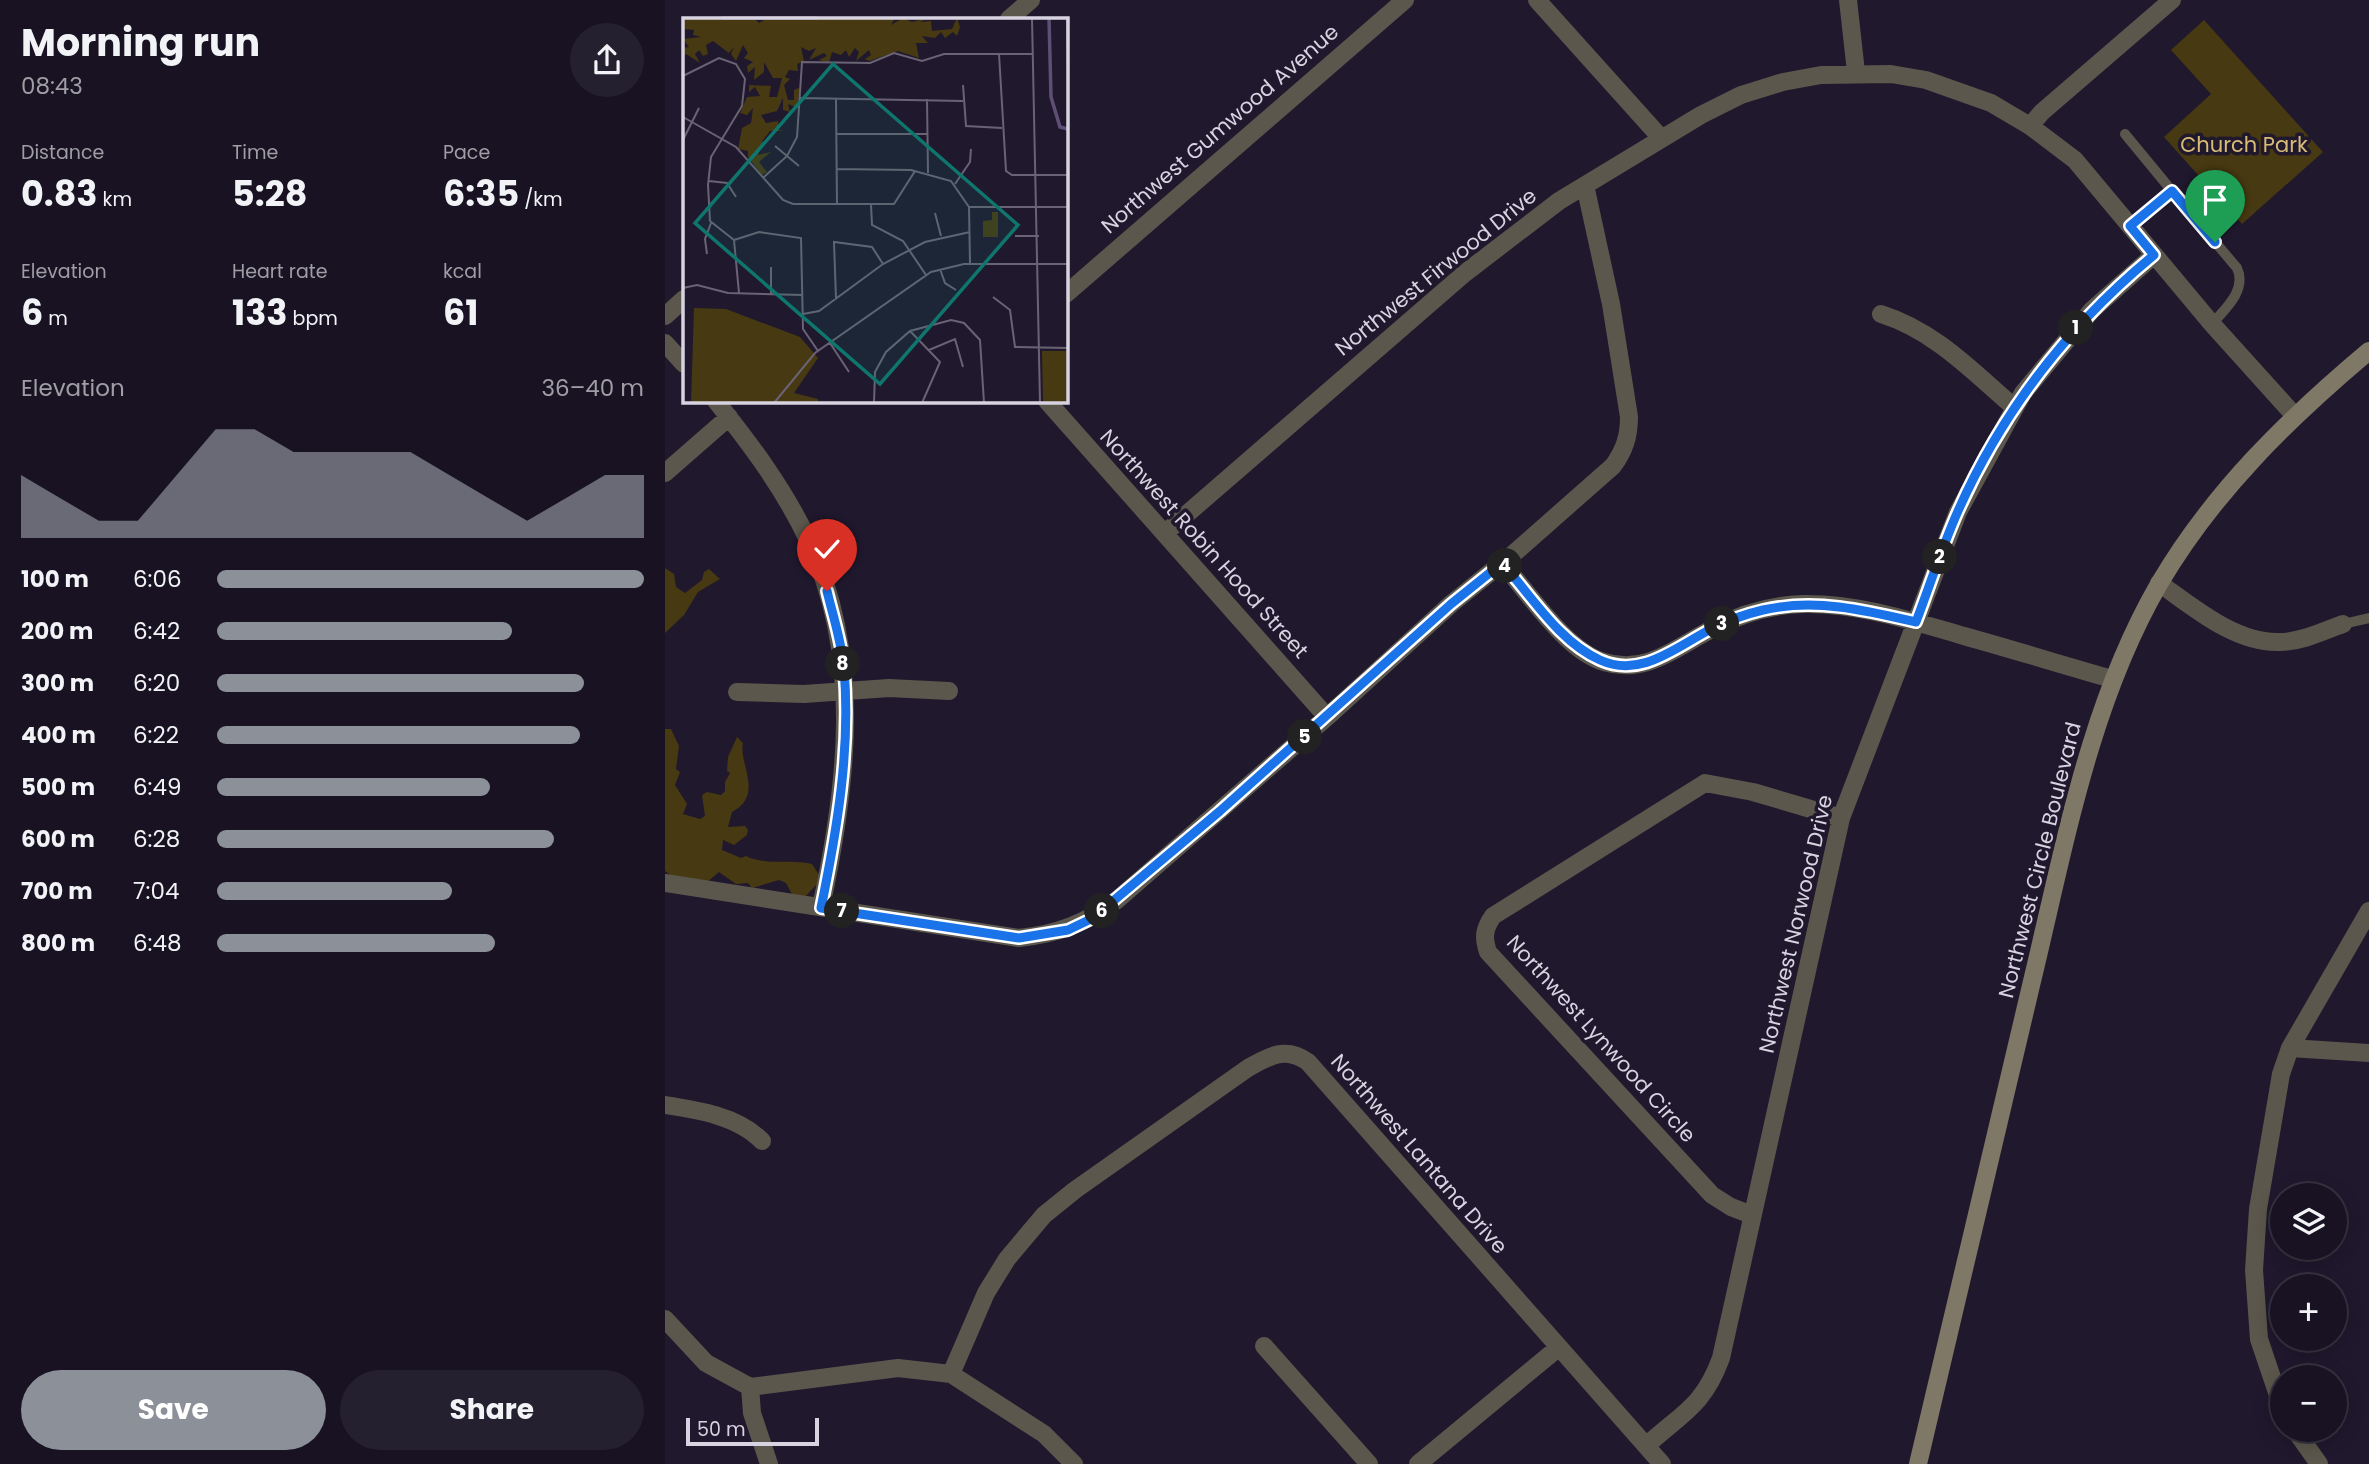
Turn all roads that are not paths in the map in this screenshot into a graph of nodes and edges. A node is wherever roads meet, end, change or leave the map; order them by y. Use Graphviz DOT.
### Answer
graph roads {
  1 [pos="1031,0"];
  2 [pos="1405,0"];
  3 [pos="1537,0"];
  4 [pos="1849,0"];
  5 [pos="2172,0"];
  6 [pos="1010,18"];
  7 [pos="1856,72"];
  8 [pos="2030,126"];
  9 [pos="2125,134"];
  10 [pos="1661,138"];
  11 [pos="1585,185"];
  12 [pos="2172,191"];
  13 [pos="2130,226"];
  14 [pos="2154,255"];
  15 [pos="1067,292"];
  16 [pos="683,300"];
  17 [pos="1881,314"];
  18 [pos="665,316"];
  19 [pos="2212,324"];
  20 [pos="665,343"];
  21 [pos="2369,351"];
  22 [pos="683,363"];
  23 [pos="717,402"];
  24 [pos="1048,402"];
  25 [pos="2014,407"];
  26 [pos="2295,416"];
  27 [pos="729,417"];
  28 [pos="665,473"];
  29 [pos="1165,533"];
  30 [pos="1502,563"];
  31 [pos="2159,583"];
  32 [pos="2369,618"];
  33 [pos="1916,622"];
  34 [pos="2343,624"];
  35 [pos="2112,679"];
  36 [pos="845,691"];
  37 [pos="949,691"];
  38 [pos="737,692"];
  39 [pos="1327,717"];
  40 [pos="1841,818"];
  41 [pos="665,883"];
  42 [pos="821,908"];
  43 [pos="2369,911"];
  44 [pos="2290,1048"];
  45 [pos="2369,1053"];
  46 [pos="665,1105"];
  47 [pos="762,1141"];
  48 [pos="1752,1214"];
  49 [pos="665,1319"];
  50 [pos="1264,1346"];
  51 [pos="1558,1348"];
  52 [pos="2270,1372"];
  53 [pos="951,1374"];
  54 [pos="750,1387"];
  55 [pos="2303,1442"];
  56 [pos="1646,1446"];
  57 [pos="769,1464"];
  58 [pos="1074,1464"];
  59 [pos="1369,1464"];
  60 [pos="1418,1464"];
  61 [pos="1662,1464"];
  62 [pos="1918,1464"];
  63 [pos="2319,1464"];
  1 -- 6 [label="street"];
  2 -- 15 [label="street, Northwest Gumwood Avenue"];
  3 -- 10 [label="street"];
  4 -- 7 [label="street"];
  5 -- 8 [label="street"];
  7 -- 8 [label="street, Northwest Firwood Drive"];
  7 -- 10 [label="street, Northwest Firwood Drive"];
  8 -- 13 [label="street, Northwest Firwood Drive"];
  9 -- 12 [label="lane"];
  10 -- 11 [label="street, Northwest Firwood Drive"];
  11 -- 29 [label="street, Northwest Firwood Drive"];
  11 -- 30 [label="street"];
  12 -- 13 [label="lane"];
  12 -- 19 [label="lane"];
  13 -- 14 [label="street, Northwest Firwood Drive"];
  14 -- 19 [label="street, Northwest Firwood Drive"];
  14 -- 25 [label="street, Northwest Norwood Drive"];
  16 -- 18 [label="street"];
  17 -- 25 [label="street"];
  19 -- 26 [label="street, Northwest Firwood Drive"];
  20 -- 22 [label="street"];
  21 -- 26 [label="main road, Northwest Circle Boulevard"];
  23 -- 27 [label="street"];
  24 -- 29 [label="street, Northwest Robin Hood Street"];
  25 -- 33 [label="street, Northwest Norwood Drive"];
  26 -- 31 [label="main road, Northwest Circle Boulevard"];
  27 -- 28 [label="street"];
  27 -- 36 [label="street"];
  29 -- 39 [label="street, Northwest Robin Hood Street"];
  30 -- 33 [label="street"];
  30 -- 39 [label="street"];
  31 -- 34 [label="street"];
  31 -- 35 [label="main road, Northwest Circle Boulevard"];
  32 -- 34 [label="lane"];
  33 -- 35 [label="street"];
  33 -- 40 [label="street, Northwest Norwood Drive"];
  35 -- 62 [label="main road, Northwest Circle Boulevard"];
  36 -- 37 [label="street"];
  36 -- 38 [label="street"];
  36 -- 42 [label="street"];
  39 -- 42 [label="street"];
  40 -- 48 [label="street, Northwest Norwood Drive"];
  40 -- 48 [label="street, Northwest Lynwood Circle"];
  41 -- 42 [label="street"];
  43 -- 44 [label="street"];
  44 -- 45 [label="street"];
  44 -- 52 [label="street"];
  46 -- 47 [label="street"];
  48 -- 56 [label="street, Northwest Norwood Drive"];
  49 -- 54 [label="street"];
  50 -- 59 [label="street"];
  51 -- 53 [label="street, Northwest Lantana Drive"];
  51 -- 56 [label="street, Northwest Lantana Drive"];
  51 -- 60 [label="street"];
  53 -- 54 [label="street"];
  53 -- 58 [label="street"];
  54 -- 57 [label="street"];
  55 -- 63 [label="street"];
  56 -- 61 [label="street, Northwest Lantana Drive"];
}
